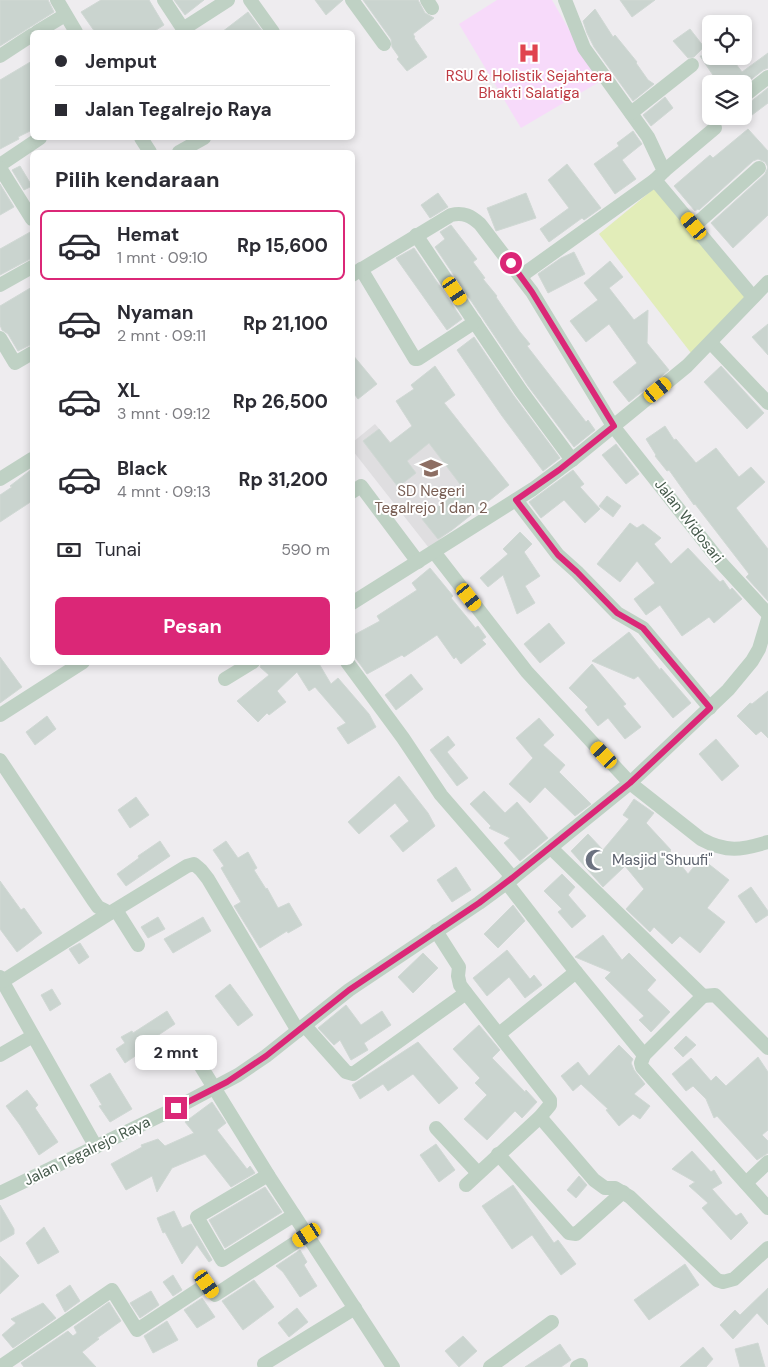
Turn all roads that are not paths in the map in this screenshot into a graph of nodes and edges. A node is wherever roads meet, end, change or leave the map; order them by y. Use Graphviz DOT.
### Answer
graph roads {
  1 [pos="164,0"];
  2 [pos="228,0"];
  3 [pos="250,0"];
  4 [pos="352,0"];
  5 [pos="565,0"];
  6 [pos="59,1"];
  7 [pos="65,15"];
  8 [pos="40,30"];
  9 [pos="75,30"];
  10 [pos="183,30"];
  11 [pos="185,30"];
  12 [pos="272,30"];
  13 [pos="30,36"];
  14 [pos="384,44"];
  15 [pos="0,56"];
  16 [pos="692,66"];
  17 [pos="768,77"];
  18 [pos="752,90"];
  19 [pos="631,113"];
  20 [pos="715,128"];
  21 [pos="37,140"];
  22 [pos="200,140"];
  23 [pos="183,150"];
  24 [pos="0,167"];
  25 [pos="759,168"];
  26 [pos="659,175"];
  27 [pos="30,216"];
  28 [pos="694,226"];
  29 [pos="416,235"];
  30 [pos="30,267"];
  31 [pos="357,272"];
  32 [pos="521,276"];
  33 [pos="768,282"];
  34 [pos="0,285"];
  35 [pos="753,297"];
  36 [pos="475,322"];
  37 [pos="711,343"];
  38 [pos="2,347"];
  39 [pos="30,354"];
  40 [pos="768,403"];
  41 [pos="620,433"];
  42 [pos="30,459"];
  43 [pos="572,460"];
  44 [pos="0,479"];
  45 [pos="355,484"];
  46 [pos="516,500"];
  47 [pos="434,552"];
  48 [pos="418,562"];
  49 [pos="355,601"];
  50 [pos="768,614"];
  51 [pos="768,619"];
  52 [pos="763,654"];
  53 [pos="78,665"];
  54 [pos="248,665"];
  55 [pos="349,665"];
  56 [pos="225,679"];
  57 [pos="710,708"];
  58 [pos="0,715"];
  59 [pos="0,760"];
  60 [pos="630,783"];
  61 [pos="768,842"];
  62 [pos="551,848"];
  63 [pos="509,880"];
  64 [pos="113,912"];
  65 [pos="436,931"];
  66 [pos="138,946"];
  67 [pos="576,972"];
  68 [pos="1,979"];
  69 [pos="466,993"];
  70 [pos="703,996"];
  71 [pos="302,1028"];
  72 [pos="499,1034"];
  73 [pos="33,1036"];
  74 [pos="768,1048"];
  75 [pos="0,1055"];
  76 [pos="644,1055"];
  77 [pos="197,1060"];
  78 [pos="215,1088"];
  79 [pos="540,1117"];
  80 [pos="436,1128"];
  81 [pos="96,1147"];
  82 [pos="498,1154"];
  83 [pos="768,1162"];
  84 [pos="478,1173"];
  85 [pos="268,1176"];
  86 [pos="746,1183"];
  87 [pos="466,1185"];
  88 [pos="623,1192"];
  89 [pos="0,1194"];
  90 [pos="768,1208"];
  91 [pos="294,1216"];
  92 [pos="307,1235"];
  93 [pos="768,1248"];
  94 [pos="355,1308"];
  95 [pos="552,1322"];
  96 [pos="264,1364"];
  97 [pos="1,1365"];
  98 [pos="393,1367"];
  99 [pos="490,1367"];
  1 -- 10 [label="street"];
  2 -- 11 [label="street"];
  3 -- 12 [label="street"];
  4 -- 14 [label="street"];
  5 -- 19 [label="street"];
  6 -- 7 [label="street"];
  7 -- 8 [label="street"];
  7 -- 9 [label="street"];
  13 -- 15 [label="street"];
  16 -- 19 [label="street"];
  17 -- 18 [label="street"];
  19 -- 26 [label="street"];
  20 -- 26 [label="street"];
  21 -- 24 [label="street"];
  22 -- 23 [label="street"];
  24 -- 27 [label="street"];
  25 -- 28 [label="street"];
  26 -- 28 [label="street"];
  26 -- 32 [label="street"];
  28 -- 35 [label="street"];
  29 -- 31 [label="street, Jalan Widosari"];
  29 -- 32 [label="street, Jalan Widosari"];
  29 -- 36 [label="street"];
  30 -- 34 [label="street"];
  31 -- 36 [label="street"];
  32 -- 41 [label="street, Jalan Widosari"];
  33 -- 35 [label="street"];
  35 -- 37 [label="street"];
  36 -- 43 [label="street"];
  37 -- 40 [label="street"];
  37 -- 41 [label="street"];
  38 -- 39 [label="street"];
  41 -- 43 [label="street"];
  41 -- 50 [label="street, Jalan Widosari"];
  42 -- 44 [label="street"];
  43 -- 46 [label="street"];
  45 -- 48 [label="street"];
  46 -- 47 [label="street"];
  46 -- 57 [label="street"];
  47 -- 48 [label="street"];
  47 -- 60 [label="street"];
  48 -- 49 [label="street"];
  51 -- 52 [label="street, Jalan Tegalrejo Raya"];
  52 -- 57 [label="street, Jalan Tegalrejo Raya"];
  53 -- 58 [label="street"];
  54 -- 56 [label="street"];
  55 -- 63 [label="street"];
  57 -- 60 [label="street, Jalan Tegalrejo Raya"];
  59 -- 64 [label="street"];
  60 -- 61 [label="street"];
  60 -- 62 [label="street, Jalan Tegalrejo Raya"];
  62 -- 63 [label="street, Jalan Tegalrejo Raya"];
  62 -- 70 [label="street"];
  63 -- 65 [label="street, Jalan Tegalrejo Raya"];
  63 -- 67 [label="street"];
  64 -- 66 [label="street"];
  64 -- 68 [label="street"];
  64 -- 71 [label="street"];
  65 -- 69 [label="street"];
  65 -- 71 [label="street, Jalan Tegalrejo Raya"];
  67 -- 72 [label="street"];
  67 -- 76 [label="street"];
  68 -- 73 [label="street"];
  69 -- 71 [label="street"];
  69 -- 72 [label="street"];
  70 -- 74 [label="street"];
  70 -- 76 [label="street"];
  71 -- 78 [label="street, Jalan Tegalrejo Raya"];
  72 -- 79 [label="street"];
  73 -- 75 [label="street"];
  73 -- 81 [label="street"];
  76 -- 86 [label="street"];
  77 -- 78 [label="street"];
  78 -- 81 [label="street, Jalan Tegalrejo Raya"];
  78 -- 85 [label="street"];
  79 -- 82 [label="street"];
  79 -- 88 [label="street"];
  80 -- 84 [label="street"];
  81 -- 89 [label="street, Jalan Tegalrejo Raya"];
  82 -- 84 [label="street"];
  82 -- 88 [label="street"];
  83 -- 86 [label="street"];
  84 -- 87 [label="street"];
  85 -- 91 [label="street"];
  85 -- 91 [label="street"];
  86 -- 90 [label="street"];
  88 -- 93 [label="street"];
  91 -- 92 [label="street"];
  92 -- 94 [label="street"];
  92 -- 97 [label="street"];
  94 -- 96 [label="street"];
  94 -- 98 [label="street"];
  95 -- 99 [label="street"];
}
